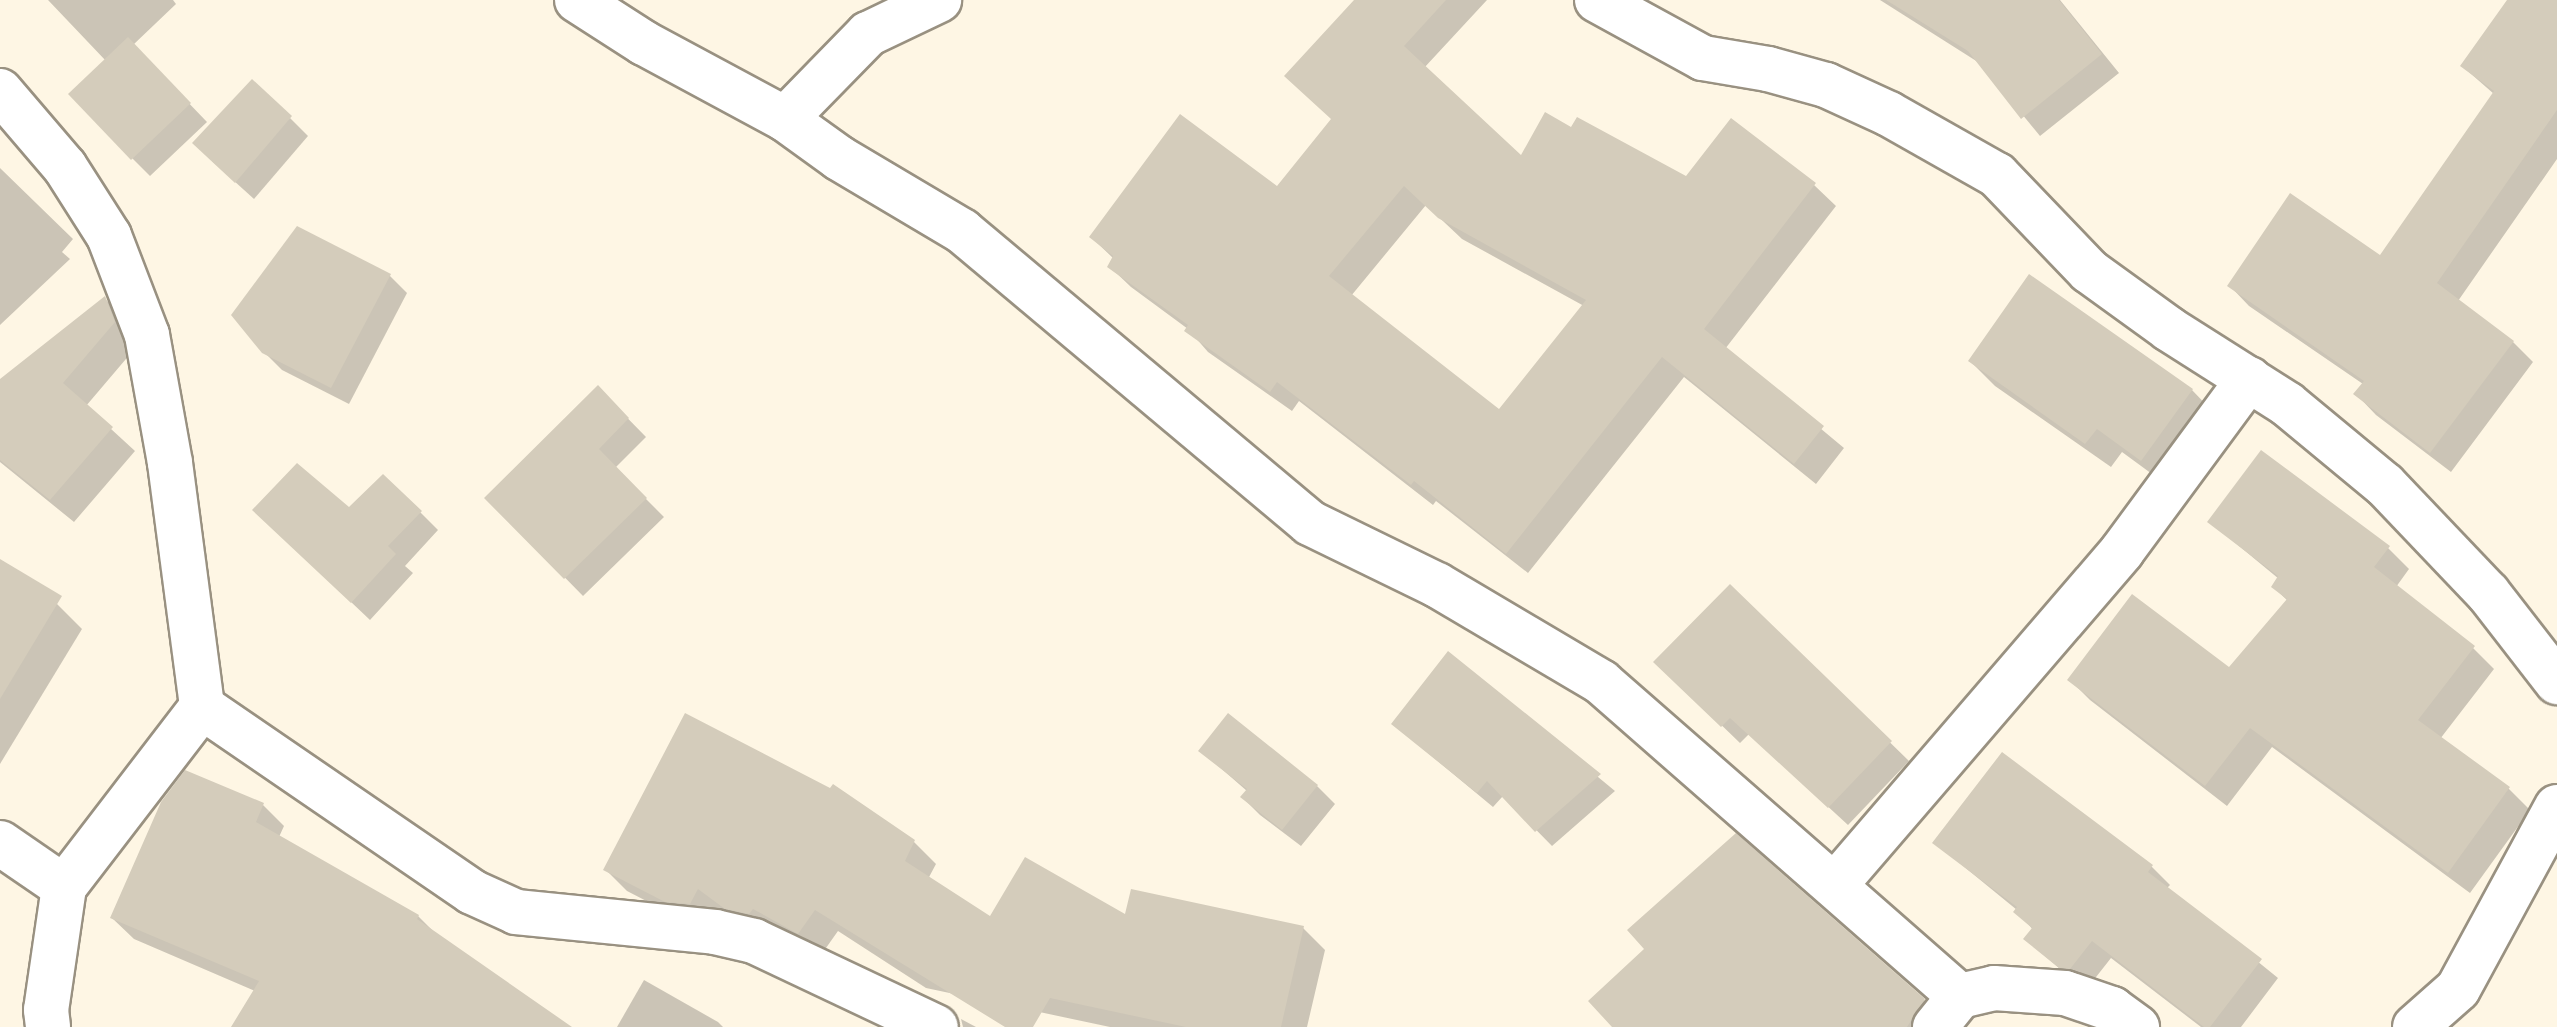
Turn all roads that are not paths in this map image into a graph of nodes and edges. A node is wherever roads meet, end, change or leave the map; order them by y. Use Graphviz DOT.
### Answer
graph roads {
  1 [pos="577,0"];
  2 [pos="939,0"];
  3 [pos="1600,1"];
  4 [pos="0,91"];
  5 [pos="785,119"];
  6 [pos="2249,379"];
  7 [pos="2557,682"];
  8 [pos="202,707"];
  9 [pos="2557,807"];
  10 [pos="2,849"];
  11 [pos="1835,885"];
  12 [pos="64,887"];
  13 [pos="1947,1011"];
  14 [pos="48,1027"];
  15 [pos="936,1027"];
  16 [pos="2137,1027"];
  17 [pos="2415,1027"];
  1 -- 5 [label="street"];
  2 -- 5 [label="street"];
  3 -- 6 [label="street"];
  4 -- 8 [label="street"];
  5 -- 11 [label="street"];
  6 -- 7 [label="street"];
  6 -- 11 [label="street"];
  8 -- 12 [label="street"];
  8 -- 15 [label="street"];
  9 -- 17 [label="street"];
  10 -- 12 [label="street"];
  11 -- 13 [label="street"];
  12 -- 14 [label="street"];
  13 -- 16 [label="street"];
}
